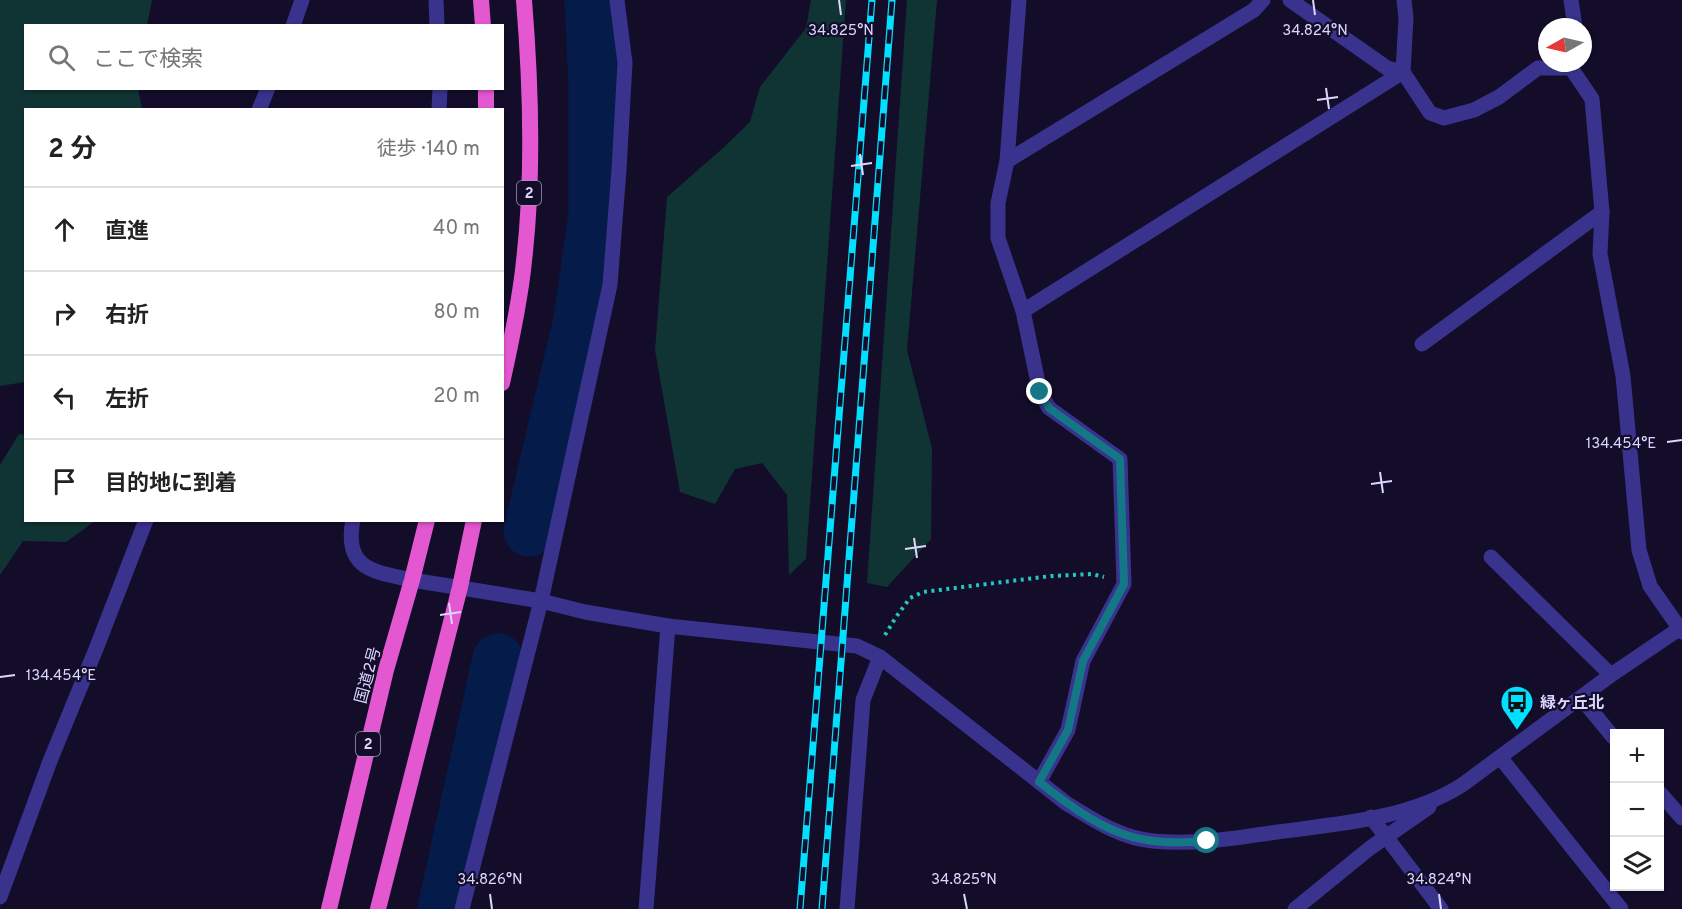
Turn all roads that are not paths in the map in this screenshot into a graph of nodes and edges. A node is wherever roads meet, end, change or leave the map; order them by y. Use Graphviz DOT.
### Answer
graph roads {
  1 [pos="302,0"];
  2 [pos="436,0"];
  3 [pos="481,0"];
  4 [pos="524,0"];
  5 [pos="617,0"];
  6 [pos="1019,0"];
  7 [pos="1263,0"];
  8 [pos="1290,0"];
  9 [pos="1404,0"];
  10 [pos="1570,0"];
  11 [pos="1573,18"];
  12 [pos="294,24"];
  13 [pos="437,24"];
  14 [pos="483,24"];
  15 [pos="1538,68"];
  16 [pos="1403,72"];
  17 [pos="1575,72"];
  18 [pos="267,90"];
  19 [pos="440,90"];
  20 [pos="486,90"];
  21 [pos="260,108"];
  22 [pos="440,108"];
  23 [pos="486,108"];
  24 [pos="1007,161"];
  25 [pos="1602,212"];
  26 [pos="1023,311"];
  27 [pos="1422,344"];
  28 [pos="504,374"];
  29 [pos="145,522"];
  30 [pos="353,522"];
  31 [pos="426,522"];
  32 [pos="474,522"];
  33 [pos="1491,557"];
  34 [pos="412,579"];
  35 [pos="460,586"];
  36 [pos="541,601"];
  37 [pos="668,626"];
  38 [pos="1681,629"];
  39 [pos="880,657"];
  40 [pos="1611,675"];
  41 [pos="1581,698"];
  42 [pos="1610,733"];
  43 [pos="1500,757"];
  44 [pos="1039,782"];
  45 [pos="1448,794"];
  46 [pos="1664,798"];
  47 [pos="1371,817"];
  48 [pos="1682,818"];
  49 [pos="1386,837"];
  50 [pos="0,897"];
  51 [pos="329,909"];
  52 [pos="378,909"];
  53 [pos="462,909"];
  54 [pos="646,909"];
  55 [pos="847,909"];
  56 [pos="1295,909"];
  57 [pos="1441,909"];
  58 [pos="1621,909"];
  1 -- 12 [label="street"];
  2 -- 13 [label="street"];
  3 -- 14 [label="highway"];
  4 -- 28 [label="highway, 2"];
  5 -- 36 [label="street"];
  6 -- 24 [label="street"];
  7 -- 24 [label="street"];
  8 -- 16 [label="street"];
  9 -- 16 [label="street"];
  10 -- 11 [label="street"];
  15 -- 16 [label="street"];
  16 -- 26 [label="street"];
  17 -- 25 [label="street"];
  18 -- 21 [label="street"];
  19 -- 22 [label="street"];
  20 -- 23 [label="highway"];
  24 -- 26 [label="street"];
  25 -- 27 [label="street"];
  25 -- 38 [label="street"];
  26 -- 44 [label="street"];
  29 -- 50 [label="street"];
  30 -- 34 [label="street"];
  31 -- 34 [label="highway, 国道2号 / 2"];
  32 -- 35 [label="highway"];
  33 -- 40 [label="street"];
  34 -- 35 [label="street"];
  34 -- 51 [label="highway, 国道2号 / 2"];
  35 -- 36 [label="street"];
  35 -- 52 [label="highway"];
  36 -- 37 [label="street"];
  36 -- 53 [label="street"];
  37 -- 39 [label="street"];
  37 -- 54 [label="street"];
  38 -- 40 [label="street"];
  39 -- 44 [label="street"];
  39 -- 55 [label="street"];
  40 -- 41 [label="street"];
  41 -- 42 [label="street"];
  41 -- 43 [label="street"];
  43 -- 45 [label="street"];
  43 -- 58 [label="street"];
  44 -- 47 [label="street"];
  45 -- 47 [label="street"];
  45 -- 49 [label="street"];
  46 -- 48 [label="street"];
  47 -- 49 [label="street"];
  49 -- 56 [label="street"];
  49 -- 57 [label="street"];
}
